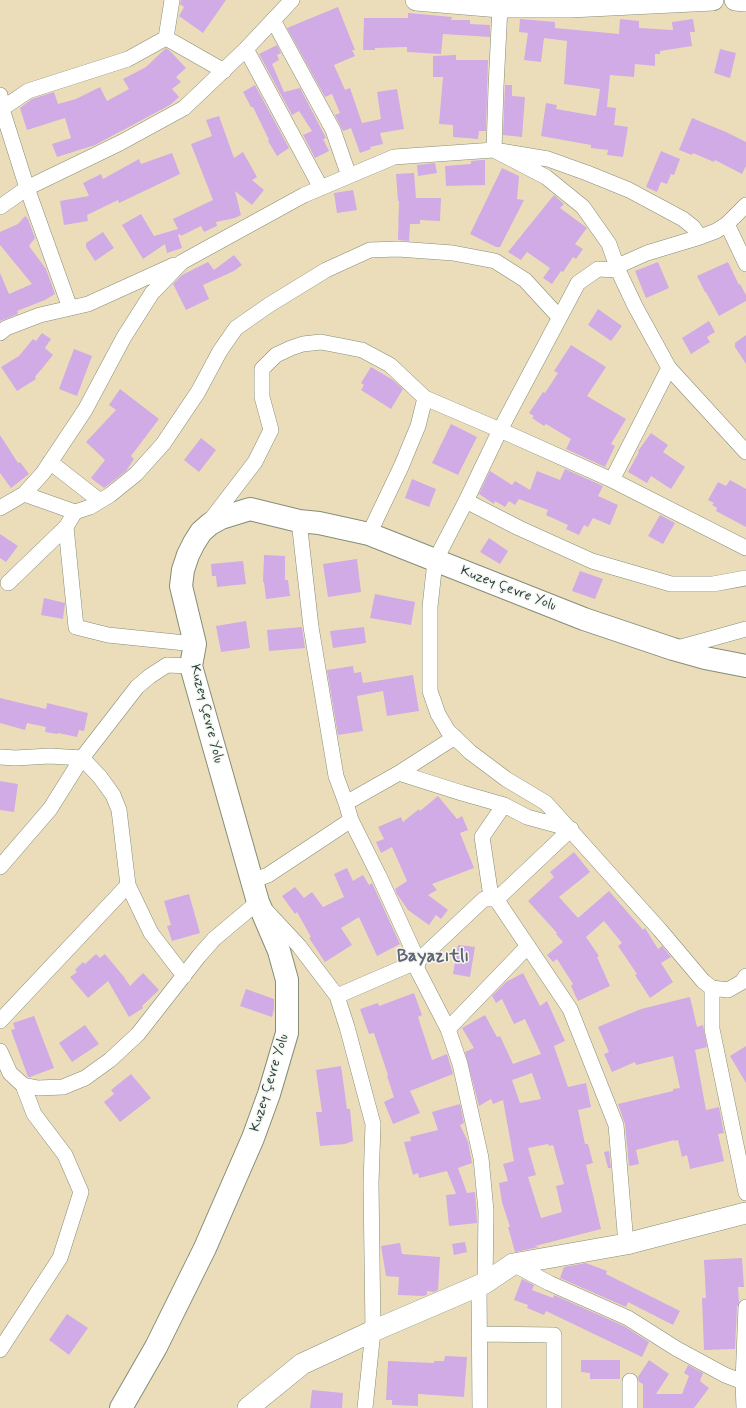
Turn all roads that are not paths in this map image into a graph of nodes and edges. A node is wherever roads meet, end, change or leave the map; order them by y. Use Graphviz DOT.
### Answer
graph roads {
  1 [pos="172,0"];
  2 [pos="292,0"];
  3 [pos="416,0"];
  4 [pos="686,0"];
  5 [pos="713,0"];
  6 [pos="735,0"];
  7 [pos="746,1"];
  8 [pos="651,2"];
  9 [pos="500,7"];
  10 [pos="273,20"];
  11 [pos="166,38"];
  12 [pos="246,49"];
  13 [pos="224,71"];
  14 [pos="1,105"];
  15 [pos="494,150"];
  16 [pos="349,176"];
  17 [pos="27,188"];
  18 [pos="321,188"];
  19 [pos="746,205"];
  20 [pos="0,207"];
  21 [pos="727,224"];
  22 [pos="700,237"];
  23 [pos="182,262"];
  24 [pos="746,264"];
  25 [pos="618,270"];
  26 [pos="70,308"];
  27 [pos="559,317"];
  28 [pos="0,333"];
  29 [pos="669,368"];
  30 [pos="425,398"];
  31 [pos="500,430"];
  32 [pos="746,452"];
  33 [pos="50,462"];
  34 [pos="612,480"];
  35 [pos="24,494"];
  36 [pos="100,501"];
  37 [pos="466,501"];
  38 [pos="0,508"];
  39 [pos="75,512"];
  40 [pos="299,521"];
  41 [pos="66,528"];
  42 [pos="201,532"];
  43 [pos="369,534"];
  44 [pos="746,548"];
  45 [pos="435,561"];
  46 [pos="746,578"];
  47 [pos="8,583"];
  48 [pos="746,629"];
  49 [pos="195,644"];
  50 [pos="673,649"];
  51 [pos="191,666"];
  52 [pos="746,666"];
  53 [pos="455,737"];
  54 [pos="0,756"];
  55 [pos="82,758"];
  56 [pos="399,773"];
  57 [pos="346,803"];
  58 [pos="504,804"];
  59 [pos="351,820"];
  60 [pos="571,830"];
  61 [pos="0,867"];
  62 [pos="252,882"];
  63 [pos="128,885"];
  64 [pos="497,899"];
  65 [pos="258,902"];
  66 [pos="528,946"];
  67 [pos="418,961"];
  68 [pos="184,976"];
  69 [pos="746,976"];
  70 [pos="712,988"];
  71 [pos="337,996"];
  72 [pos="0,1021"];
  73 [pos="448,1029"];
  74 [pos="0,1051"];
  75 [pos="23,1085"];
  76 [pos="746,1193"];
  77 [pos="746,1213"];
  78 [pos="626,1244"];
  79 [pos="513,1264"];
  80 [pos="482,1284"];
  81 [pos="746,1307"];
  82 [pos="373,1331"];
  83 [pos="479,1334"];
  84 [pos="0,1350"];
  85 [pos="630,1381"];
  86 [pos="744,1382"];
  87 [pos="251,1407"];
  88 [pos="121,1408"];
  89 [pos="365,1408"];
  90 [pos="480,1408"];
  91 [pos="554,1408"];
  92 [pos="630,1408"];
  93 [pos="744,1408"];
  1 -- 11 [label="street"];
  2 -- 10 [label="street"];
  3 -- 9 [label="street"];
  4 -- 5 [label="street"];
  4 -- 8 [label="street"];
  6 -- 7 [label="street"];
  8 -- 9 [label="street"];
  9 -- 15 [label="street"];
  10 -- 12 [label="street"];
  10 -- 16 [label="street"];
  11 -- 13 [label="street"];
  11 -- 14 [label="street"];
  12 -- 13 [label="street"];
  12 -- 18 [label="street"];
  13 -- 17 [label="street"];
  14 -- 17 [label="street"];
  15 -- 16 [label="street"];
  15 -- 22 [label="street"];
  15 -- 25 [label="street"];
  16 -- 18 [label="street"];
  17 -- 20 [label="street"];
  17 -- 26 [label="street"];
  18 -- 23 [label="street"];
  19 -- 21 [label="street"];
  21 -- 22 [label="street"];
  21 -- 24 [label="street"];
  22 -- 25 [label="street"];
  23 -- 26 [label="street"];
  23 -- 33 [label="street"];
  25 -- 27 [label="street"];
  25 -- 29 [label="street"];
  26 -- 28 [label="street"];
  27 -- 31 [label="street"];
  27 -- 36 [label="street"];
  29 -- 32 [label="street"];
  29 -- 34 [label="street"];
  30 -- 31 [label="street"];
  30 -- 42 [label="street"];
  30 -- 43 [label="street"];
  31 -- 34 [label="street"];
  31 -- 37 [label="street"];
  33 -- 35 [label="street"];
  33 -- 36 [label="street"];
  34 -- 44 [label="street"];
  35 -- 38 [label="street"];
  35 -- 39 [label="street"];
  36 -- 39 [label="street"];
  37 -- 45 [label="street"];
  37 -- 46 [label="street"];
  39 -- 41 [label="street"];
  40 -- 42 [label="main road, Kuzey Çevre Yolu"];
  40 -- 43 [label="main road, Kuzey Çevre Yolu"];
  40 -- 57 [label="street"];
  41 -- 47 [label="street"];
  41 -- 49 [label="street"];
  42 -- 49 [label="main road, Kuzey Çevre Yolu"];
  43 -- 45 [label="main road, Kuzey Çevre Yolu"];
  45 -- 50 [label="main road, Kuzey Çevre Yolu"];
  45 -- 53 [label="street"];
  48 -- 50 [label="street"];
  49 -- 51 [label="main road, Kuzey Çevre Yolu"];
  50 -- 52 [label="main road, Kuzey Çevre Yolu"];
  51 -- 55 [label="street"];
  51 -- 62 [label="main road, Kuzey Çevre Yolu"];
  53 -- 56 [label="street"];
  53 -- 60 [label="street"];
  54 -- 55 [label="street"];
  55 -- 61 [label="street"];
  55 -- 63 [label="street"];
  56 -- 57 [label="street"];
  56 -- 58 [label="street"];
  57 -- 59 [label="street"];
  58 -- 60 [label="street"];
  58 -- 64 [label="street"];
  59 -- 62 [label="street"];
  59 -- 67 [label="street"];
  60 -- 64 [label="street"];
  60 -- 70 [label="street"];
  62 -- 65 [label="main road, Kuzey Çevre Yolu"];
  63 -- 68 [label="street"];
  63 -- 72 [label="street"];
  64 -- 66 [label="street"];
  64 -- 67 [label="street"];
  65 -- 68 [label="street"];
  65 -- 71 [label="street"];
  65 -- 88 [label="main road, Kuzey Çevre Yolu"];
  66 -- 73 [label="street"];
  66 -- 78 [label="street"];
  67 -- 71 [label="street"];
  67 -- 73 [label="street"];
  68 -- 75 [label="street"];
  69 -- 70 [label="street"];
  70 -- 76 [label="street"];
  71 -- 82 [label="street"];
  73 -- 80 [label="street"];
  74 -- 75 [label="street"];
  75 -- 84 [label="street"];
  77 -- 78 [label="street"];
  78 -- 79 [label="street"];
  79 -- 80 [label="street"];
  79 -- 86 [label="street"];
  80 -- 82 [label="street"];
  80 -- 83 [label="street"];
  81 -- 86 [label="street"];
  82 -- 87 [label="street"];
  82 -- 89 [label="street"];
  83 -- 90 [label="street"];
  83 -- 91 [label="street"];
  85 -- 92 [label="street"];
  86 -- 93 [label="street"];
}
